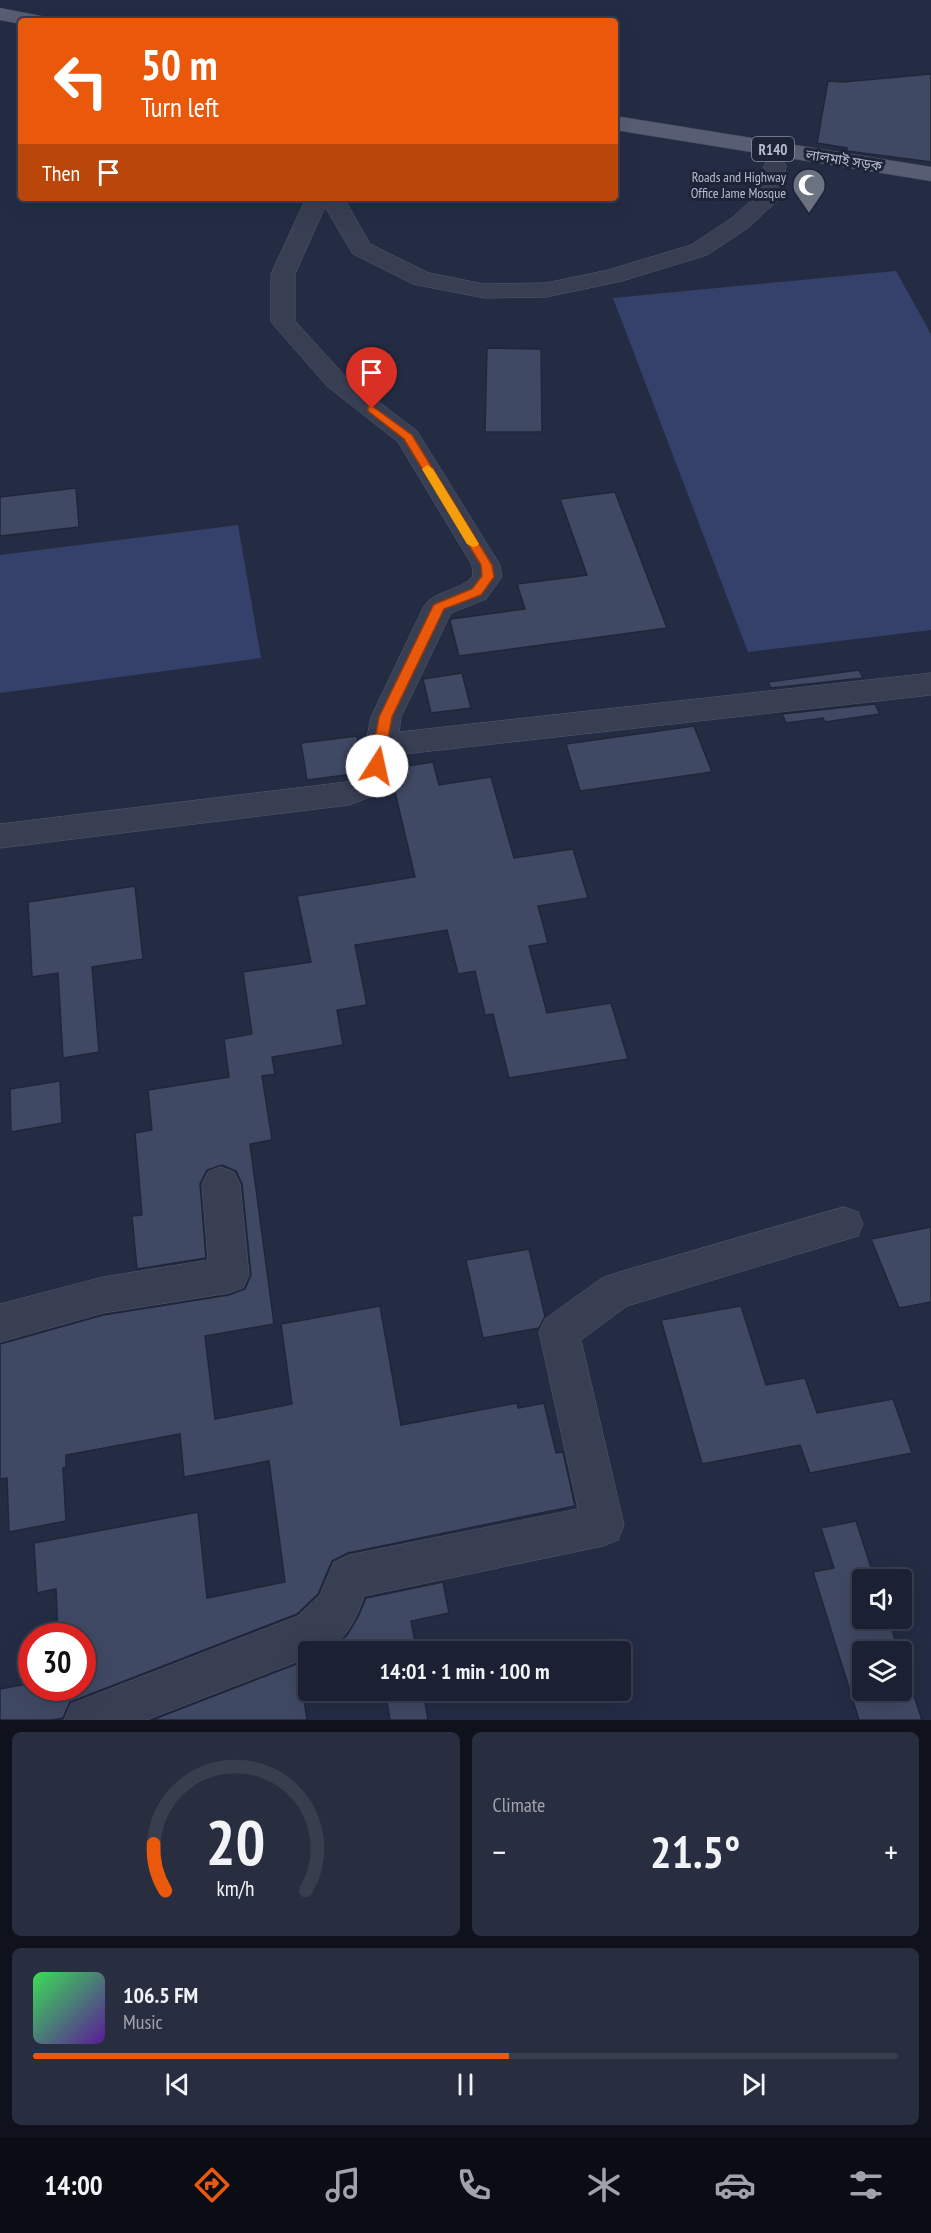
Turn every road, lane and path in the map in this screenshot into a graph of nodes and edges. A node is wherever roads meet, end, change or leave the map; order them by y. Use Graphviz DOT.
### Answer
graph roads {
  1 [pos="0,14"];
  2 [pos="22,18"];
  3 [pos="0,27"];
  4 [pos="18,30"];
  5 [pos="618,123"];
  6 [pos="618,139"];
  7 [pos="775,166"];
  8 [pos="931,174"];
  9 [pos="931,189"];
  10 [pos="317,201"];
  11 [pos="334,201"];
  12 [pos="931,684"];
  13 [pos="381,745"];
  14 [pos="0,836"];
  15 [pos="221,1184"];
  16 [pos="844,1224"];
  17 [pos="0,1323"];
  18 [pos="87,1720"];
  1 -- 2 [label="main road"];
  3 -- 4 [label="main road"];
  5 -- 8 [label="main road, লালমাই সড়ক / R140"];
  6 -- 7 [label="main road, লালমাই সড়ক / R140"];
  7 -- 9 [label="main road, লালমাই সড়ক / R140"];
  7 -- 11 [label="street"];
  10 -- 13 [label="street"];
  12 -- 13 [label="street"];
  13 -- 14 [label="street"];
  15 -- 17 [label="street"];
  16 -- 18 [label="street"];
}
